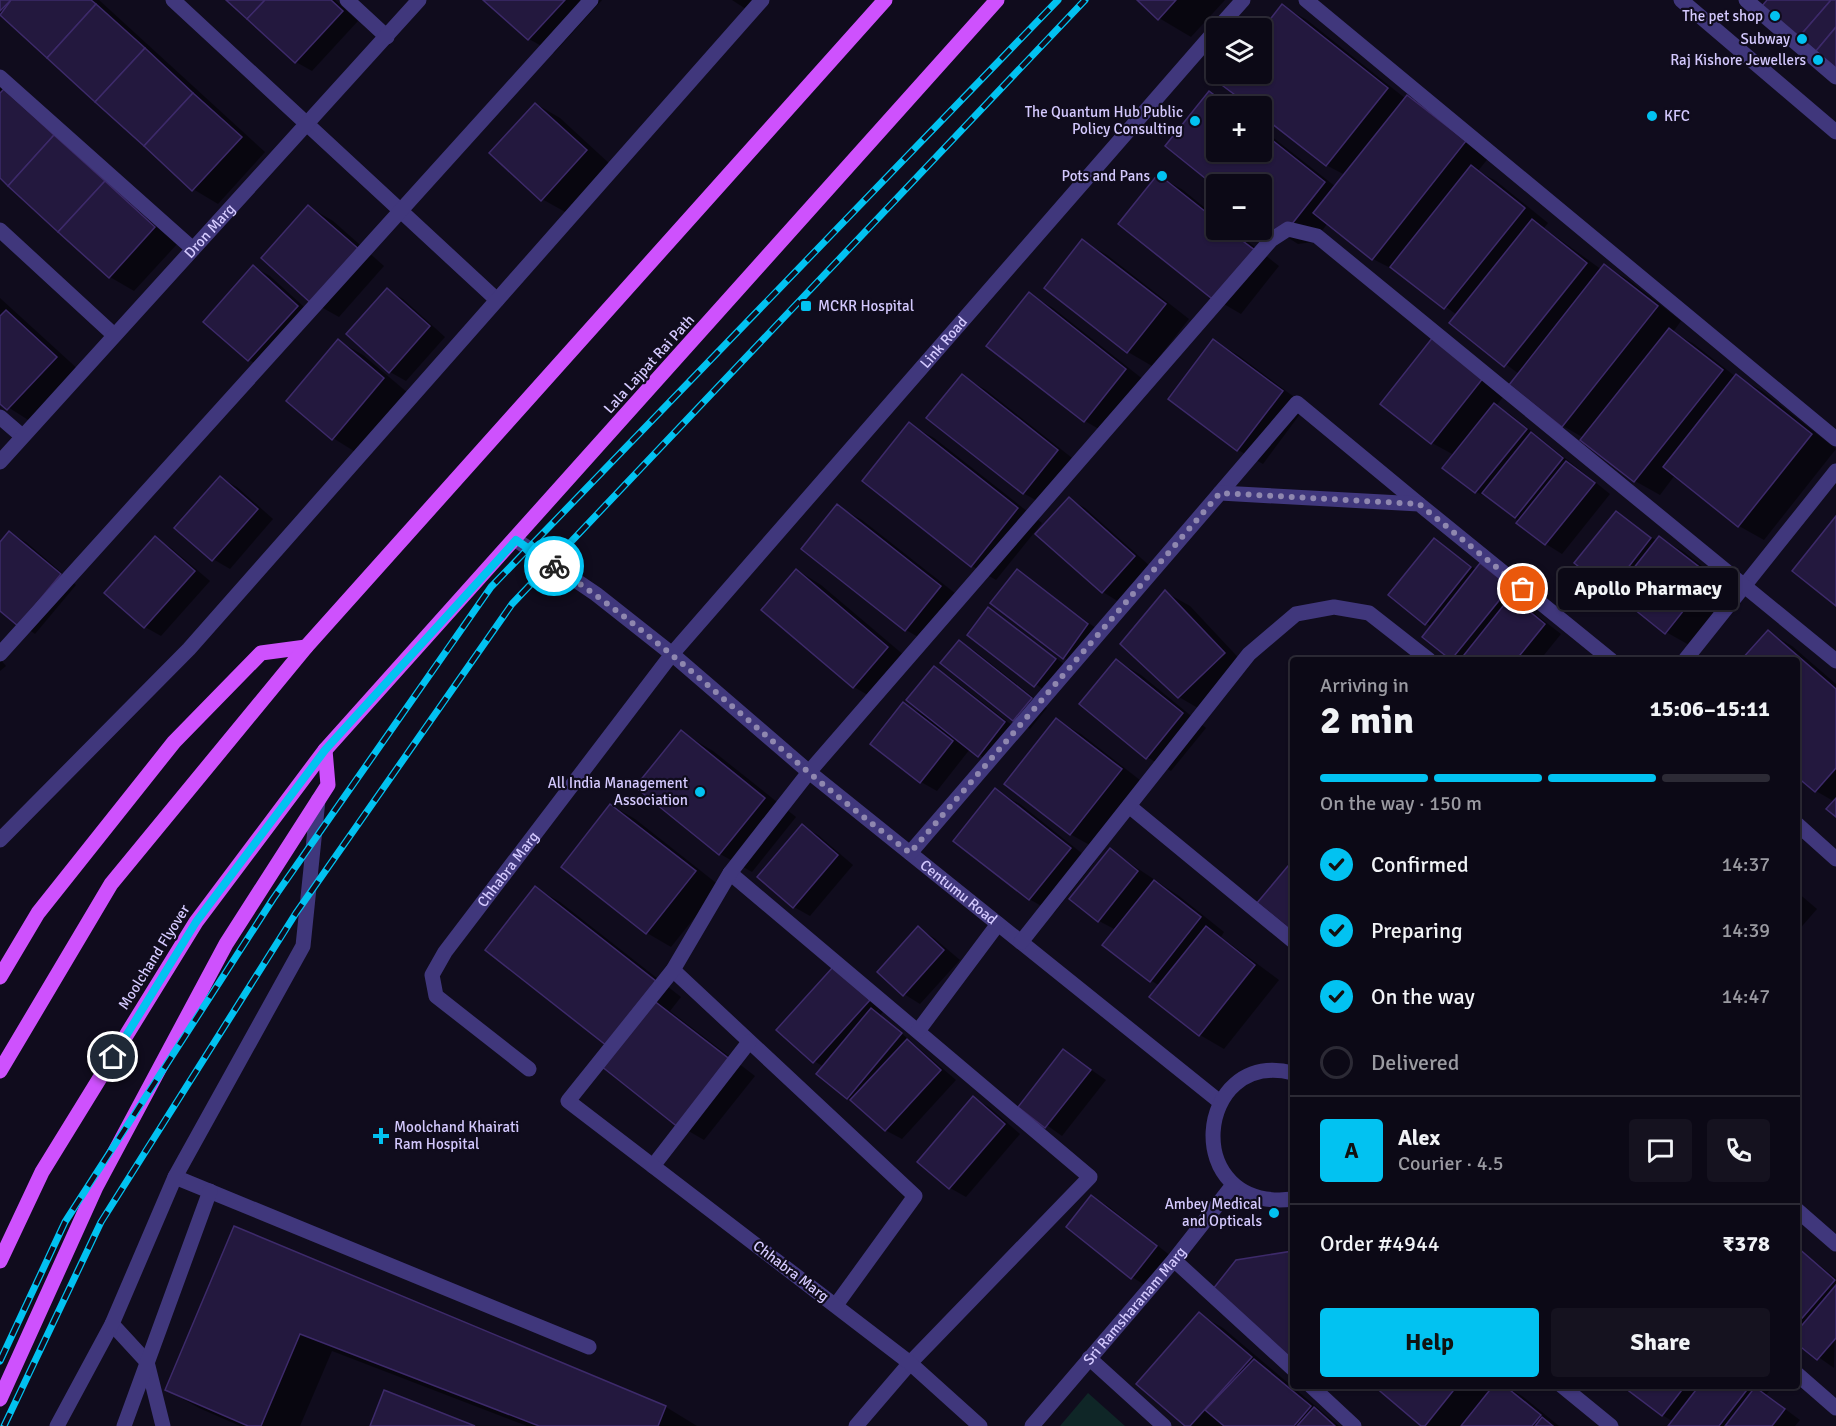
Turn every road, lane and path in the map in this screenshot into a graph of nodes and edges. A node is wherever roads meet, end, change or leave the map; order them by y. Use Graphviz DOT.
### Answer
graph roads {
  1 [pos="173,0"];
  2 [pos="347,0"];
  3 [pos="419,0"];
  4 [pos="591,0"];
  5 [pos="762,0"];
  6 [pos="885,0"];
  7 [pos="997,0"];
  8 [pos="1243,0"];
  9 [pos="1306,0"];
  10 [pos="1681,0"];
  11 [pos="1750,2"];
  12 [pos="1227,18"];
  13 [pos="387,37"];
  14 [pos="1206,42"];
  15 [pos="0,77"];
  16 [pos="1836,77"];
  17 [pos="307,125"];
  18 [pos="1836,132"];
  19 [pos="401,212"];
  20 [pos="0,230"];
  21 [pos="193,249"];
  22 [pos="497,300"];
  23 [pos="114,335"];
  24 [pos="0,417"];
  25 [pos="22,436"];
  26 [pos="1836,439"];
  27 [pos="0,462"];
  28 [pos="1836,471"];
  29 [pos="1220,493"];
  30 [pos="1419,504"];
  31 [pos="516,540"];
  32 [pos="1745,588"];
  33 [pos="306,647"];
  34 [pos="0,654"];
  35 [pos="672,654"];
  36 [pos="1425,657"];
  37 [pos="1607,657"];
  38 [pos="1688,657"];
  39 [pos="1836,661"];
  40 [pos="325,750"];
  41 [pos="809,772"];
  42 [pos="318,800"];
  43 [pos="1129,806"];
  44 [pos="1800,827"];
  45 [pos="0,840"];
  46 [pos="910,853"];
  47 [pos="1836,859"];
  48 [pos="730,873"];
  49 [pos="998,924"];
  50 [pos="1290,939"];
  51 [pos="1021,942"];
  52 [pos="673,970"];
  53 [pos="0,977"];
  54 [pos="918,1032"];
  55 [pos="749,1042"];
  56 [pos="529,1069"];
  57 [pos="0,1071"];
  58 [pos="1290,1071"];
  59 [pos="1220,1102"];
  60 [pos="653,1166"];
  61 [pos="175,1176"];
  62 [pos="1233,1185"];
  63 [pos="210,1191"];
  64 [pos="1290,1200"];
  65 [pos="1800,1213"];
  66 [pos="1836,1244"];
  67 [pos="1174,1260"];
  68 [pos="0,1261"];
  69 [pos="836,1305"];
  70 [pos="112,1324"];
  71 [pos="589,1347"];
  72 [pos="1089,1358"];
  73 [pos="147,1362"];
  74 [pos="910,1363"];
  75 [pos="1290,1366"];
  76 [pos="1800,1377"];
  77 [pos="1314,1389"];
  78 [pos="1566,1389"];
  79 [pos="0,1399"];
  80 [pos="1836,1408"];
  81 [pos="57,1426"];
  82 [pos="124,1426"];
  83 [pos="163,1426"];
  84 [pos="856,1426"];
  85 [pos="980,1426"];
  86 [pos="1032,1426"];
  87 [pos="1164,1426"];
  88 [pos="1354,1426"];
  89 [pos="1611,1426"];
  1 -- 17 [label="street"];
  2 -- 13 [label="street"];
  3 -- 13 [label="street, Dron Marg"];
  4 -- 19 [label="street"];
  5 -- 22 [label="street"];
  6 -- 33 [label="main road"];
  7 -- 31 [label="main road, Lala Lajpat Rai Path"];
  8 -- 12 [label="street, Link Road"];
  9 -- 26 [label="street"];
  10 -- 18 [label="street"];
  11 -- 16 [label="street"];
  13 -- 17 [label="street, Dron Marg"];
  14 -- 35 [label="street, Link Road"];
  15 -- 21 [label="street"];
  17 -- 19 [label="street"];
  17 -- 21 [label="street, Dron Marg"];
  19 -- 22 [label="street"];
  19 -- 34 [label="street"];
  20 -- 23 [label="street"];
  21 -- 23 [label="street, Dron Marg"];
  22 -- 45 [label="street"];
  23 -- 25 [label="street, Dron Marg"];
  24 -- 25 [label="street"];
  25 -- 27 [label="street, Dron Marg"];
  28 -- 32 [label="street"];
  29 -- 30 [label="street"];
  29 -- 30 [label="street"];
  29 -- 46 [label="street"];
  30 -- 37 [label="street"];
  31 -- 35 [label="street, Centumu Road"];
  31 -- 40 [label="main road, Lala Lajpat Rai Path"];
  32 -- 38 [label="street"];
  32 -- 39 [label="street"];
  32 -- 41 [label="street"];
  33 -- 53 [label="main road"];
  33 -- 57 [label="main road"];
  35 -- 41 [label="street, Centumu Road"];
  35 -- 56 [label="street, Chhabra Marg"];
  36 -- 43 [label="street"];
  40 -- 42 [label="main road"];
  40 -- 68 [label="main road, Moolchand Flyover"];
  41 -- 46 [label="street, Centumu Road"];
  41 -- 48 [label="street"];
  42 -- 61 [label="street"];
  42 -- 79 [label="main road"];
  43 -- 50 [label="street"];
  43 -- 51 [label="street"];
  44 -- 47 [label="street"];
  46 -- 49 [label="street, Centumu Road"];
  48 -- 52 [label="street"];
  48 -- 54 [label="street"];
  49 -- 51 [label="street, Centumu Road"];
  49 -- 54 [label="street"];
  51 -- 59 [label="street, Centumu Road"];
  52 -- 55 [label="street"];
  52 -- 60 [label="street, Chhabra Marg"];
  54 -- 74 [label="street"];
  55 -- 60 [label="street"];
  55 -- 69 [label="street"];
  58 -- 59 [label="street"];
  59 -- 62 [label="street"];
  60 -- 69 [label="street, Chhabra Marg"];
  61 -- 63 [label="street"];
  61 -- 70 [label="street"];
  62 -- 64 [label="street"];
  62 -- 67 [label="street, Sri Ramsharanam Marg"];
  63 -- 71 [label="street"];
  63 -- 73 [label="street"];
  65 -- 66 [label="street"];
  67 -- 72 [label="street, Sri Ramsharanam Marg"];
  67 -- 75 [label="street"];
  69 -- 74 [label="street, Chhabra Marg"];
  70 -- 73 [label="street"];
  70 -- 81 [label="street"];
  72 -- 86 [label="street, Sri Ramsharanam Marg"];
  72 -- 87 [label="street"];
  73 -- 82 [label="street"];
  73 -- 83 [label="street"];
  74 -- 84 [label="street"];
  74 -- 85 [label="street, Chhabra Marg"];
  76 -- 80 [label="street"];
  77 -- 88 [label="street"];
  78 -- 89 [label="street"];
}
